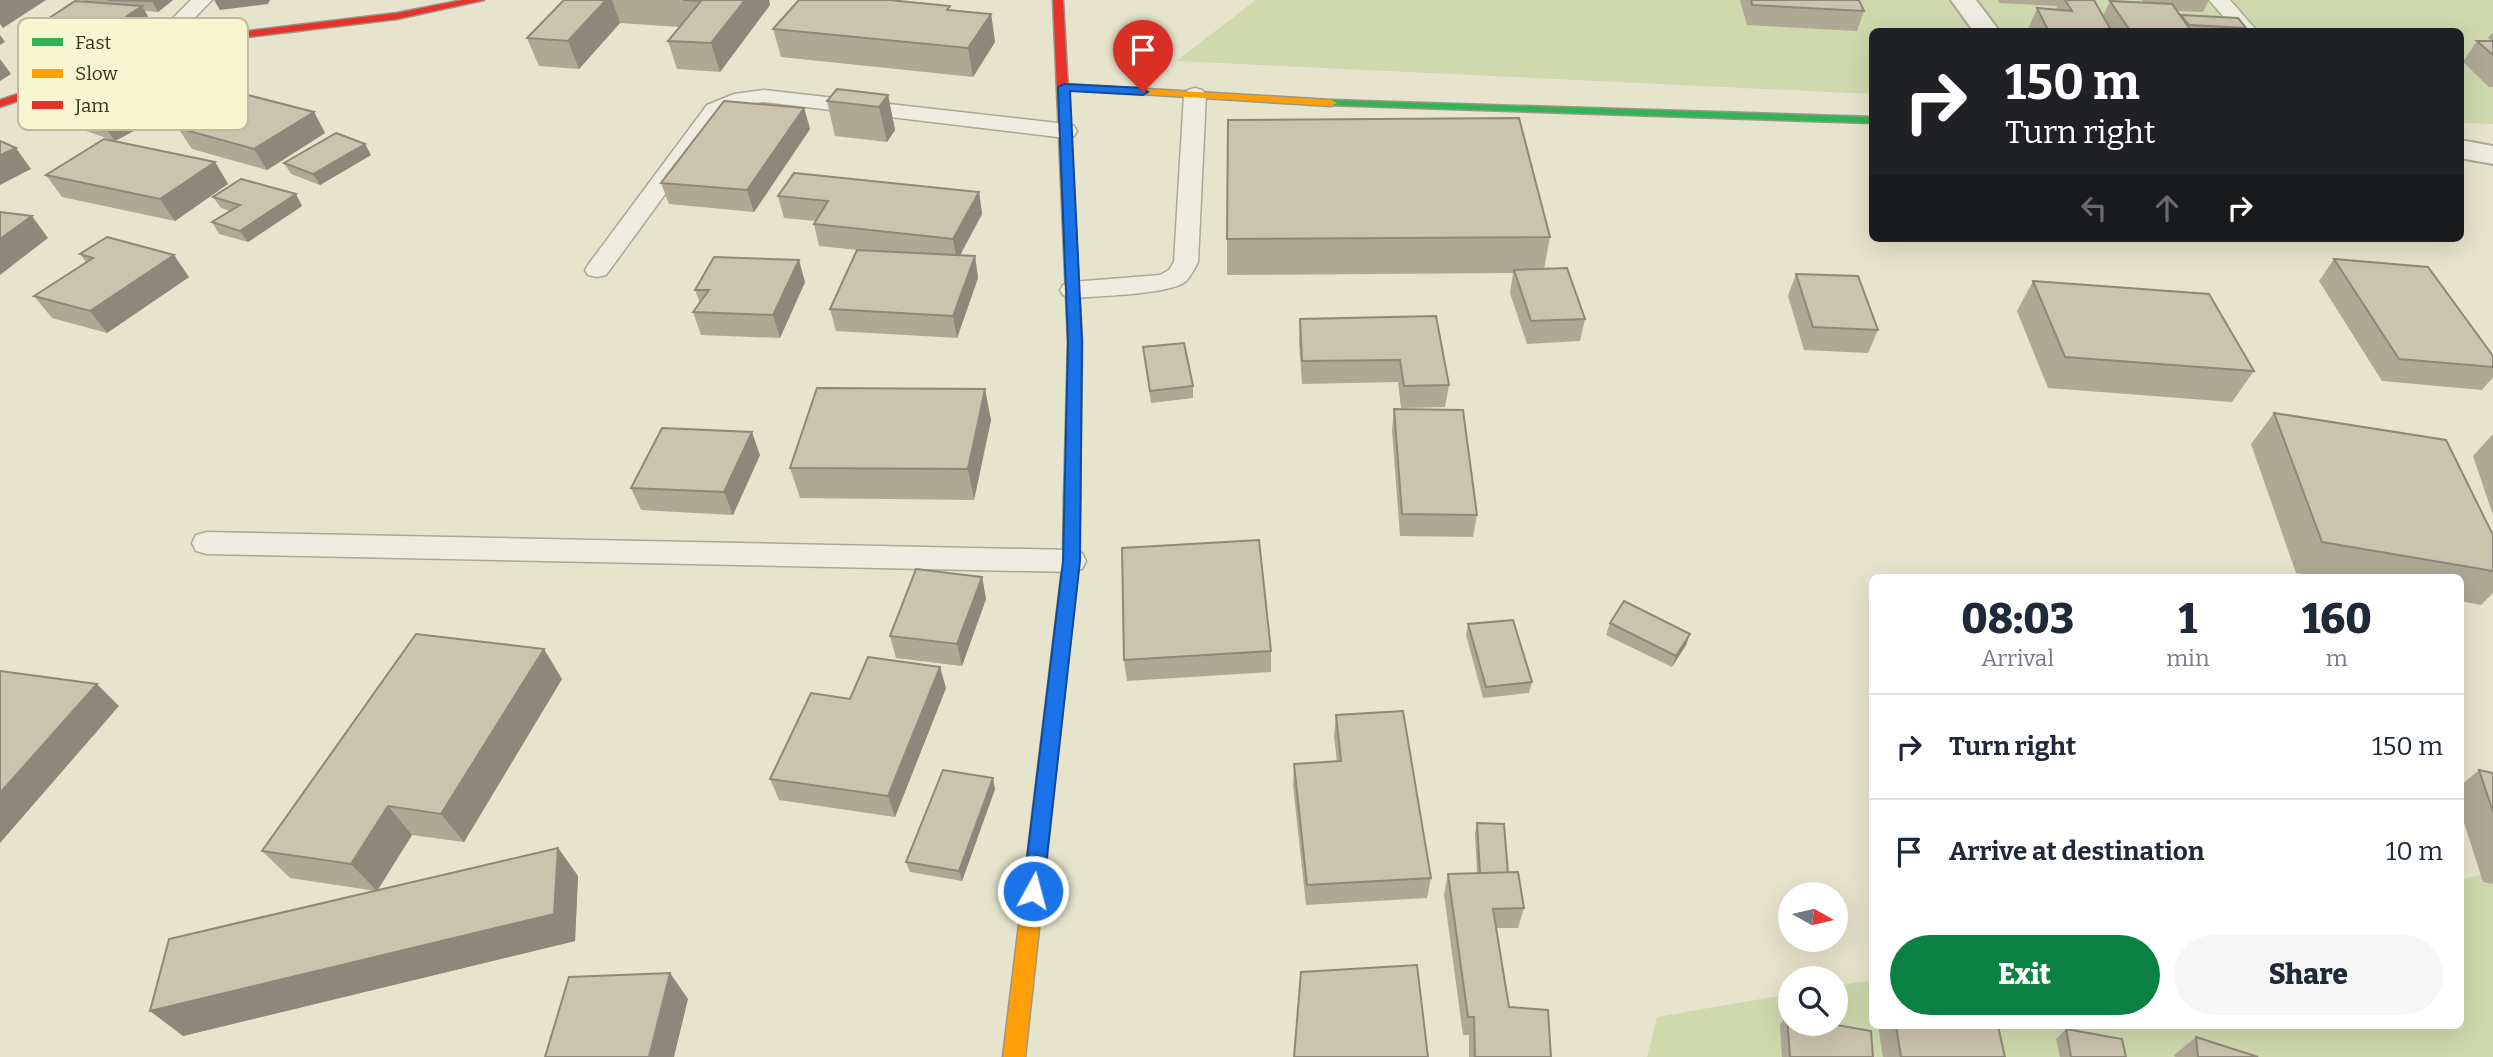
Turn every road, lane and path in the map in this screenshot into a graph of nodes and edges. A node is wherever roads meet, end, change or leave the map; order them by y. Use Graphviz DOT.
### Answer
graph roads {
  1 [pos="202,0"];
  2 [pos="479,0"];
  3 [pos="1058,0"];
  4 [pos="1963,0"];
  5 [pos="2219,0"];
  6 [pos="184,18"];
  7 [pos="1985,28"];
  8 [pos="2244,28"];
  9 [pos="248,34"];
  10 [pos="1064,87"];
  11 [pos="1195,94"];
  12 [pos="18,98"];
  13 [pos="0,104"];
  14 [pos="1869,120"];
  15 [pos="1066,131"];
  16 [pos="2464,150"];
  17 [pos="2493,155"];
  18 [pos="597,270"];
  19 [pos="1072,290"];
  20 [pos="206,543"];
  21 [pos="1072,561"];
  22 [pos="1014,1057"];
  1 -- 6 [label="lane"];
  2 -- 9 [label="street"];
  3 -- 10 [label="street"];
  4 -- 7 [label="street"];
  5 -- 8 [label="lane"];
  10 -- 11 [label="street"];
  10 -- 15 [label="street"];
  11 -- 14 [label="street"];
  11 -- 19 [label="lane"];
  12 -- 13 [label="street"];
  15 -- 18 [label="lane"];
  15 -- 19 [label="street"];
  16 -- 17 [label="street"];
  19 -- 21 [label="street"];
  20 -- 21 [label="lane"];
  21 -- 22 [label="street"];
}
